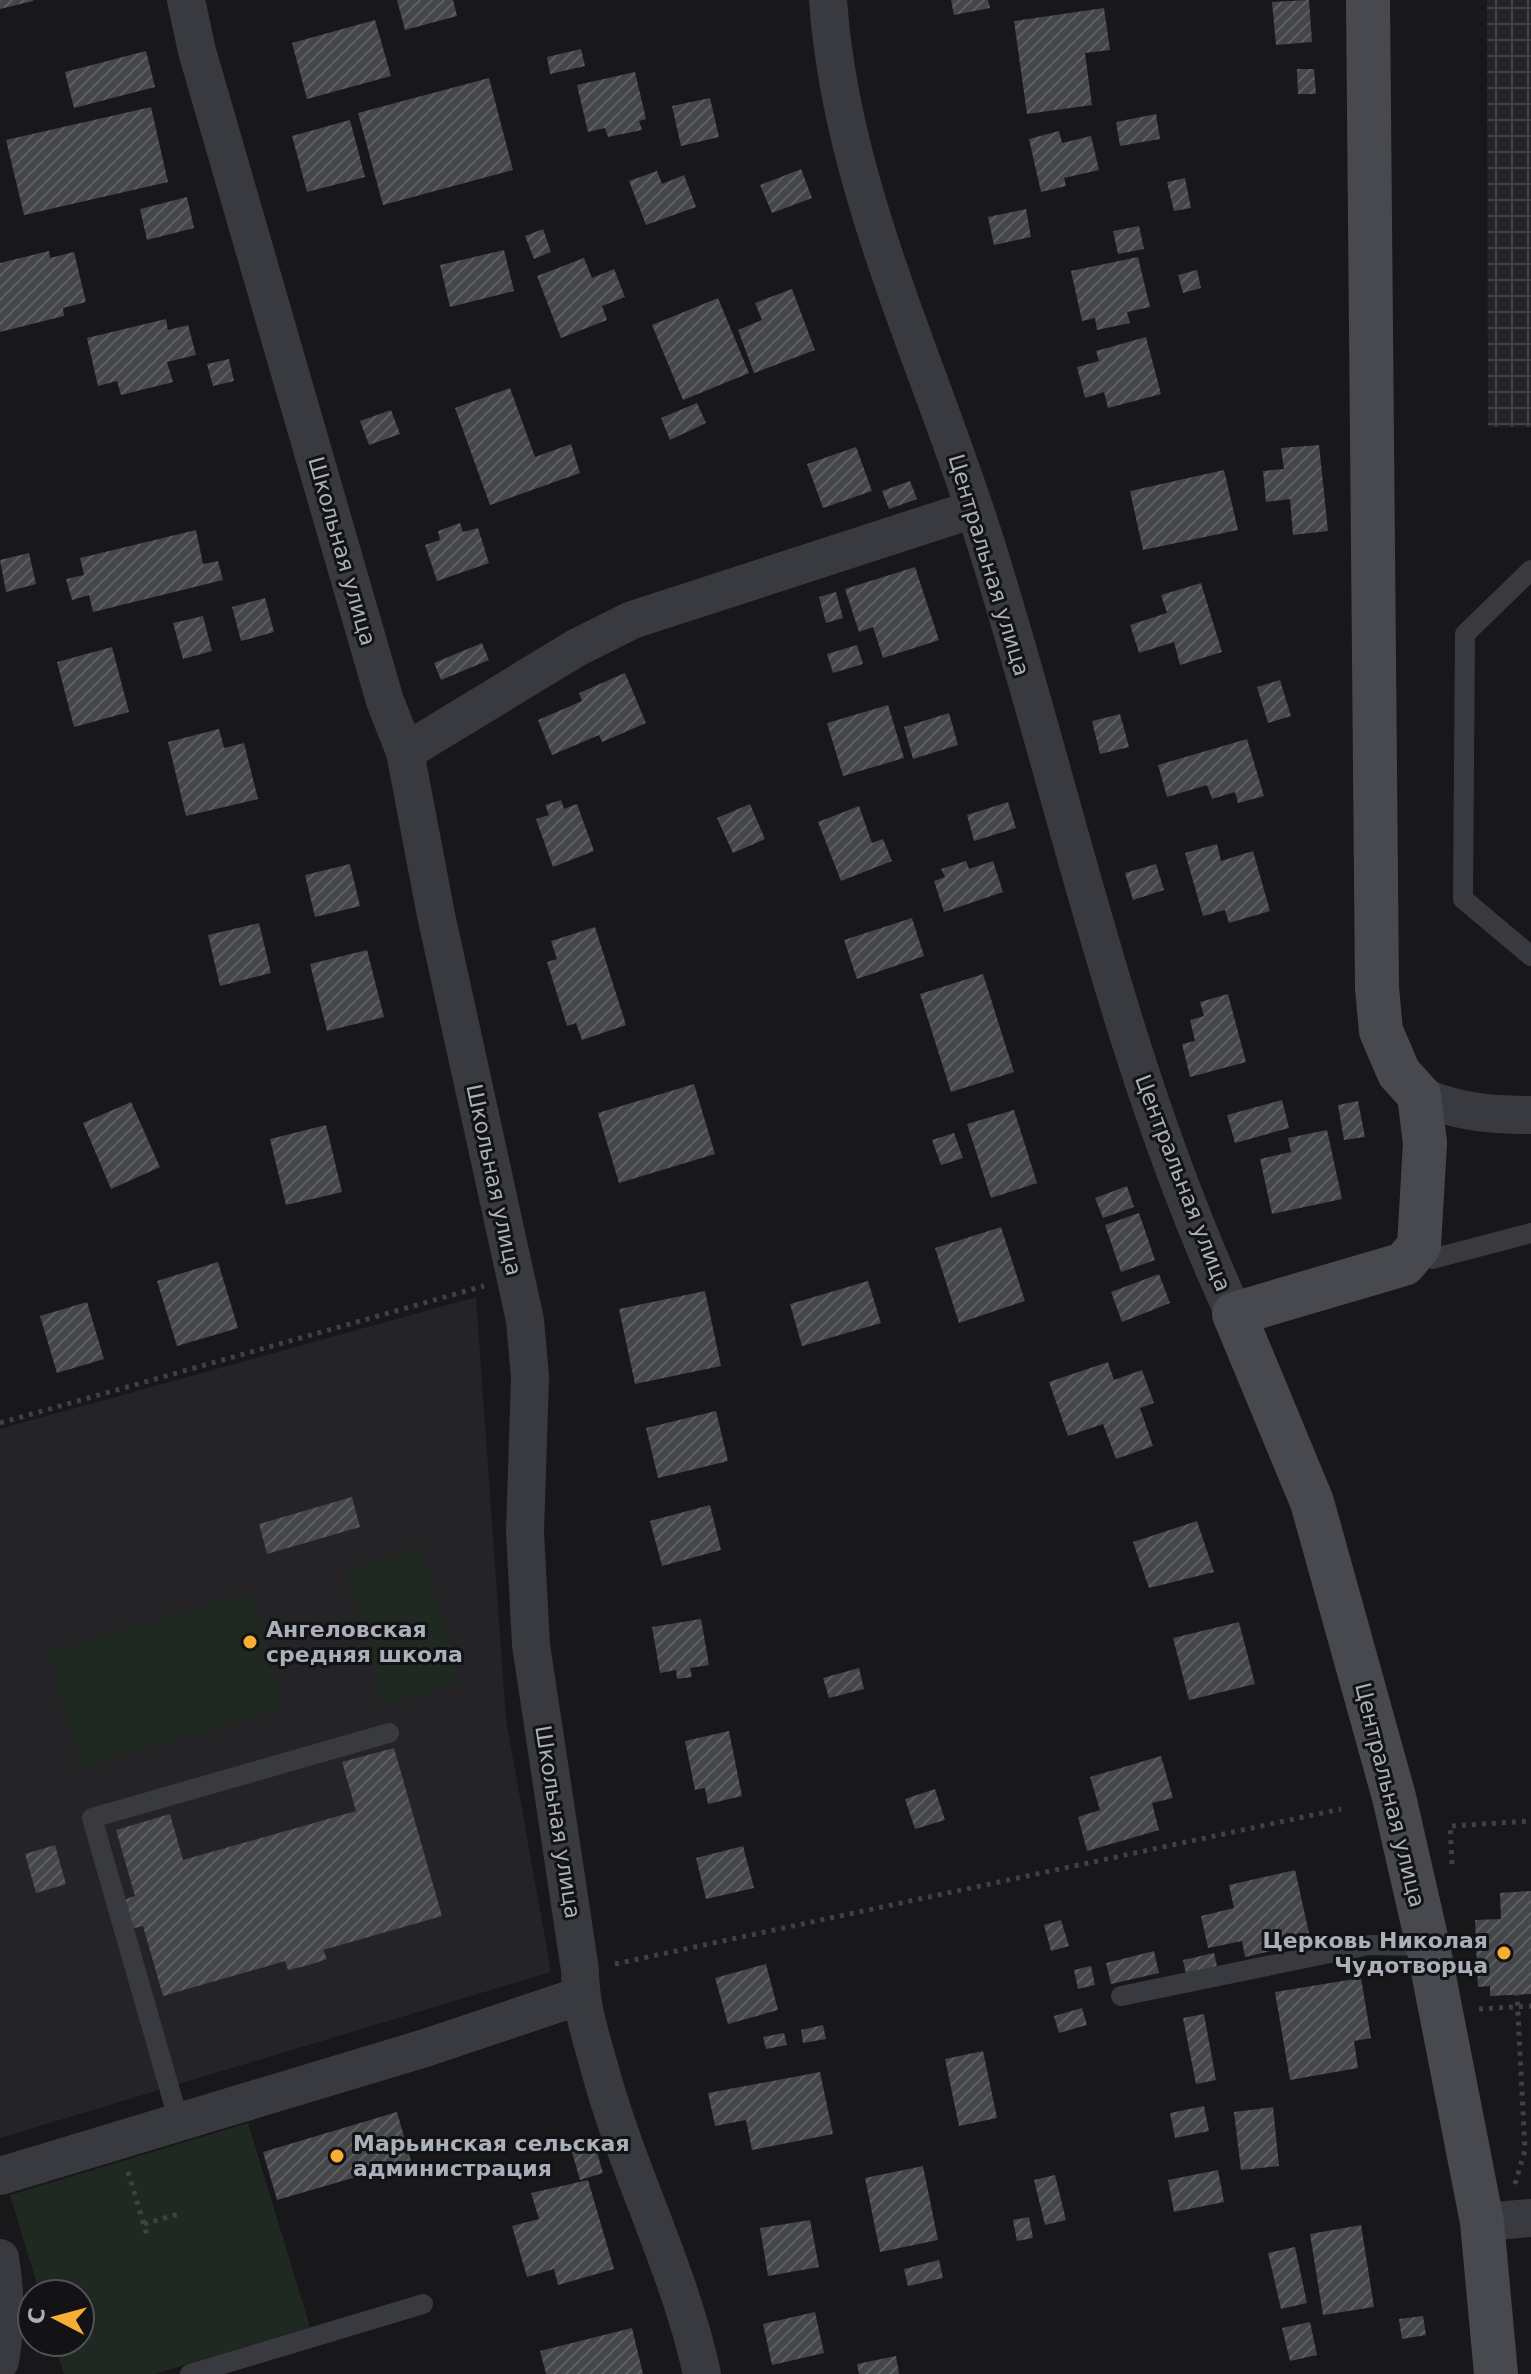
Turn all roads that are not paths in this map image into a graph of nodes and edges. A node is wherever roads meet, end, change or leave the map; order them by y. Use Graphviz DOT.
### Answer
graph roads {
  1 [pos="186,0"];
  2 [pos="828,0"];
  3 [pos="1368,0"];
  4 [pos="974,509"];
  5 [pos="1531,570"];
  6 [pos="405,752"];
  7 [pos="1531,956"];
  8 [pos="1419,1095"];
  9 [pos="1531,1115"];
  10 [pos="1531,1233"];
  11 [pos="1419,1246"];
  12 [pos="1234,1314"];
  13 [pos="389,1733"];
  14 [pos="1428,1946"];
  15 [pos="580,1983"];
  16 [pos="1121,1996"];
  17 [pos="179,2122"];
  18 [pos="0,2176"];
  19 [pos="1531,2218"];
  20 [pos="1482,2222"];
  21 [pos="0,2258"];
  22 [pos="423,2304"];
  23 [pos="0,2361"];
  24 [pos="190,2374"];
  25 [pos="702,2374"];
  26 [pos="1496,2374"];
  1 -- 6 [label="street, Школьная улица"];
  2 -- 4 [label="street, Центральная улица"];
  3 -- 8 [label="street"];
  4 -- 6 [label="street"];
  4 -- 12 [label="street, Центральная улица"];
  5 -- 7 [label="lane"];
  6 -- 15 [label="street, Школьная улица"];
  8 -- 9 [label="street"];
  8 -- 11 [label="street"];
  10 -- 11 [label="lane"];
  11 -- 12 [label="street"];
  12 -- 14 [label="street, Центральная улица"];
  13 -- 17 [label="lane"];
  14 -- 16 [label="lane"];
  14 -- 20 [label="street, Центральная улица"];
  15 -- 17 [label="street"];
  15 -- 25 [label="street, Школьная улица"];
  17 -- 18 [label="street"];
  19 -- 20 [label="street"];
  20 -- 26 [label="street, Центральная улица"];
  21 -- 23 [label="street"];
  22 -- 24 [label="lane"];
}
